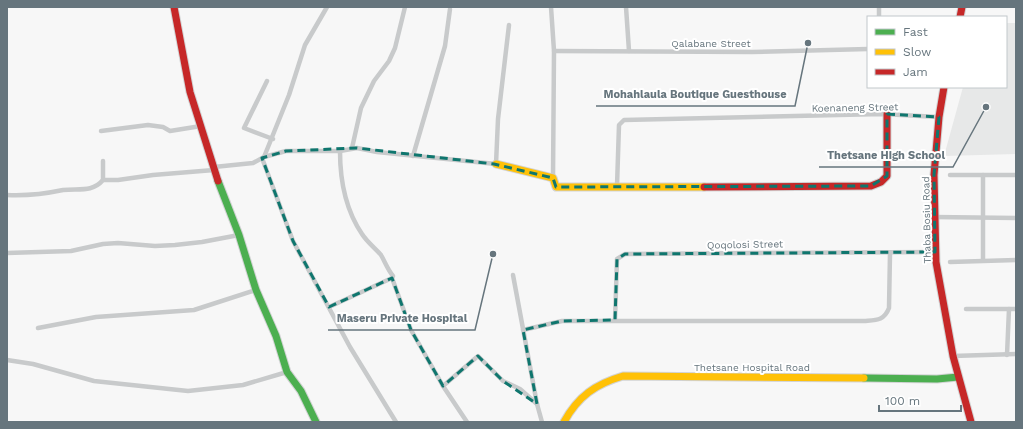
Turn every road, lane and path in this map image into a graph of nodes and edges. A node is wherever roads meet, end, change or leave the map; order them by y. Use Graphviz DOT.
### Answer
graph roads {
  1 [pos="174,7"];
  2 [pos="327,7"];
  3 [pos="405,7"];
  4 [pos="551,7"];
  5 [pos="626,7"];
  6 [pos="450,9"];
  7 [pos="509,25"];
  8 [pos="867,49"];
  9 [pos="554,51"];
  10 [pos="629,52"];
  11 [pos="267,81"];
  12 [pos="944,88"];
  13 [pos="888,114"];
  14 [pos="939,117"];
  15 [pos="201,126"];
  16 [pos="101,131"];
  17 [pos="273,139"];
  18 [pos="352,148"];
  19 [pos="340,151"];
  20 [pos="413,156"];
  21 [pos="263,158"];
  22 [pos="103,161"];
  23 [pos="496,164"];
  24 [pos="214,168"];
  25 [pos="950,175"];
  26 [pos="983,175"];
  27 [pos="1016,175"];
  28 [pos="553,178"];
  29 [pos="104,180"];
  30 [pos="618,186"];
  31 [pos="7,195"];
  32 [pos="934,217"];
  33 [pos="983,218"];
  34 [pos="1016,218"];
  35 [pos="239,235"];
  36 [pos="935,252"];
  37 [pos="7,253"];
  38 [pos="890,253"];
  39 [pos="983,260"];
  40 [pos="1016,260"];
  41 [pos="950,262"];
  42 [pos="513,275"];
  43 [pos="392,278"];
  44 [pos="256,290"];
  45 [pos="329,307"];
  46 [pos="966,309"];
  47 [pos="1009,309"];
  48 [pos="1016,309"];
  49 [pos="615,320"];
  50 [pos="38,328"];
  51 [pos="523,330"];
  52 [pos="1007,354"];
  53 [pos="1016,354"];
  54 [pos="953,356"];
  55 [pos="7,360"];
  56 [pos="287,372"];
  57 [pos="958,377"];
  58 [pos="443,386"];
  59 [pos="537,404"];
  60 [pos="316,422"];
  61 [pos="396,422"];
  62 [pos="467,422"];
  63 [pos="542,422"];
  64 [pos="564,422"];
  65 [pos="971,422"];
  1 -- 15 [label="street"];
  2 -- 17 [label="street"];
  3 -- 18 [label="street"];
  4 -- 9 [label="street"];
  5 -- 10 [label="street"];
  6 -- 20 [label="street"];
  7 -- 23 [label="street"];
  8 -- 10 [label="street, Qalabane Street"];
  9 -- 10 [label="street, Qalabane Street"];
  9 -- 28 [label="street"];
  11 -- 17 [label="street"];
  12 -- 14 [label="street, Thaba Bosiu Road"];
  13 -- 14 [label="street, Koenaneng Street"];
  13 -- 30 [label="street, Koenaneng Street"];
  13 -- 30 [label="street"];
  14 -- 32 [label="street, Thaba Bosiu Road"];
  15 -- 16 [label="street"];
  15 -- 24 [label="street"];
  17 -- 21 [label="street"];
  18 -- 19 [label="street"];
  18 -- 20 [label="street"];
  19 -- 21 [label="street"];
  19 -- 43 [label="street"];
  20 -- 23 [label="street"];
  21 -- 24 [label="street"];
  21 -- 45 [label="street"];
  22 -- 29 [label="street"];
  23 -- 28 [label="street"];
  24 -- 29 [label="street"];
  24 -- 35 [label="street"];
  25 -- 26 [label="street"];
  26 -- 27 [label="street"];
  26 -- 33 [label="street"];
  28 -- 30 [label="street"];
  29 -- 31 [label="street"];
  32 -- 33 [label="street"];
  32 -- 36 [label="street, Thaba Bosiu Road"];
  33 -- 34 [label="street"];
  33 -- 39 [label="street"];
  35 -- 37 [label="street"];
  35 -- 44 [label="street"];
  36 -- 38 [label="street, Qoqolosi Street"];
  36 -- 54 [label="street, Thaba Bosiu Road"];
  38 -- 49 [label="street, Qoqolosi Street"];
  38 -- 49 [label="street"];
  39 -- 40 [label="street"];
  39 -- 41 [label="street"];
  42 -- 51 [label="street"];
  43 -- 45 [label="street"];
  43 -- 58 [label="street"];
  44 -- 50 [label="street"];
  44 -- 56 [label="street"];
  45 -- 61 [label="street"];
  46 -- 47 [label="street"];
  47 -- 48 [label="street"];
  47 -- 52 [label="street"];
  49 -- 51 [label="street"];
  51 -- 59 [label="street"];
  52 -- 53 [label="street"];
  52 -- 54 [label="street"];
  54 -- 57 [label="street, Thaba Bosiu Road"];
  55 -- 56 [label="street"];
  56 -- 60 [label="street"];
  57 -- 64 [label="street, Thetsane Hospital Road"];
  57 -- 65 [label="street, Thaba Bosiu Road"];
  58 -- 59 [label="street"];
  58 -- 62 [label="street"];
  59 -- 63 [label="street"];
}
